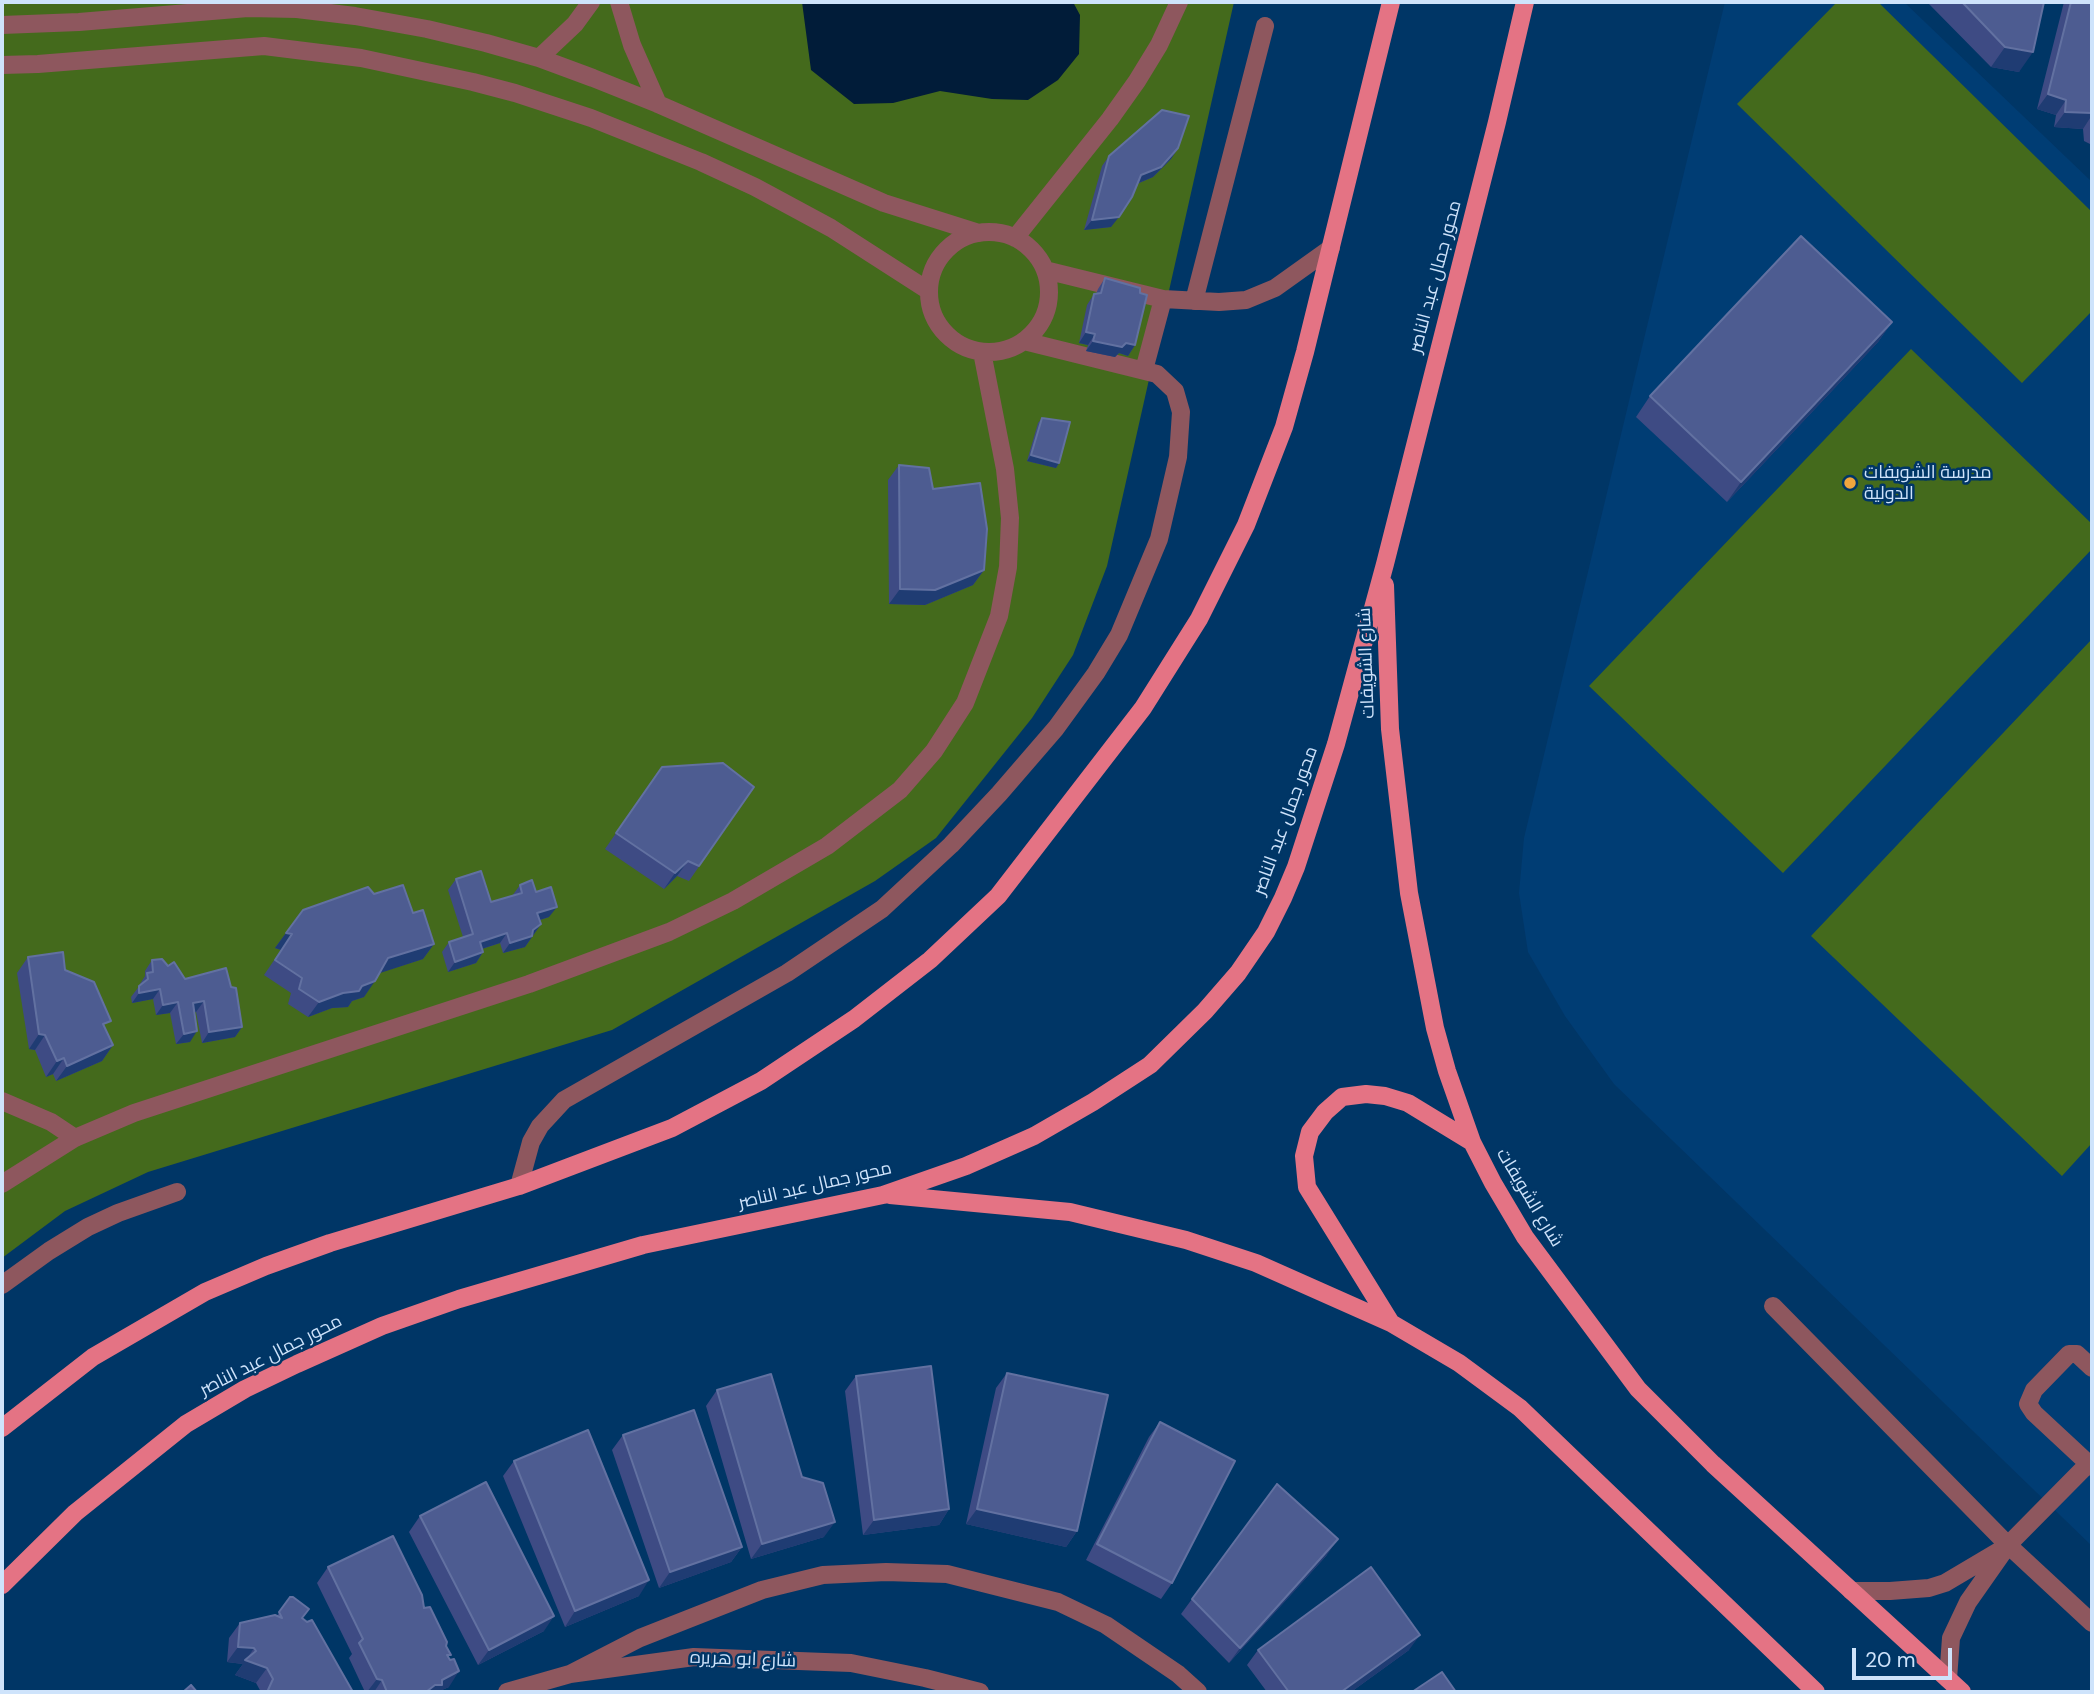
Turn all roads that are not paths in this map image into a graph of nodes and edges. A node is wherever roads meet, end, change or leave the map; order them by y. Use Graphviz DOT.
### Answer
graph roads {
  1 [pos="591,2"];
  2 [pos="619,2"];
  3 [pos="1179,2"];
  4 [pos="1391,2"];
  5 [pos="1525,2"];
  6 [pos="297,5"];
  7 [pos="2,25"];
  8 [pos="1265,26"];
  9 [pos="539,58"];
  10 [pos="2,65"];
  11 [pos="658,104"];
  12 [pos="979,233"];
  13 [pos="1015,238"];
  14 [pos="1331,248"];
  15 [pos="1045,270"];
  16 [pos="929,291"];
  17 [pos="1163,299"];
  18 [pos="1194,301"];
  19 [pos="1024,341"];
  20 [pos="982,352"];
  21 [pos="1144,370"];
  22 [pos="1385,564"];
  23 [pos="2,1101"];
  24 [pos="75,1138"];
  25 [pos="1472,1142"];
  26 [pos="2,1185"];
  27 [pos="519,1186"];
  28 [pos="177,1192"];
  29 [pos="883,1195"];
  30 [pos="2,1285"];
  31 [pos="1773,1306"];
  32 [pos="1391,1323"];
  33 [pos="2092,1368"];
  34 [pos="2,1428"];
  35 [pos="2090,1465"];
  36 [pos="2008,1545"];
  37 [pos="2,1586"];
  38 [pos="1851,1591"];
  39 [pos="2092,1623"];
  40 [pos="570,1674"];
  41 [pos="1948,1679"];
  42 [pos="507,1692"];
  43 [pos="980,1692"];
  44 [pos="1198,1692"];
  45 [pos="1816,1692"];
  46 [pos="1962,1692"];
  1 -- 9 [label="street"];
  2 -- 11 [label="street"];
  3 -- 13 [label="street"];
  4 -- 14 [label="main road"];
  5 -- 22 [label="main road, محور جمال عبد الناصر"];
  6 -- 7 [label="street"];
  6 -- 9 [label="street"];
  8 -- 18 [label="street"];
  9 -- 11 [label="street"];
  10 -- 16 [label="street"];
  11 -- 12 [label="street"];
  12 -- 13 [label="street"];
  12 -- 16 [label="street"];
  13 -- 15 [label="street"];
  14 -- 18 [label="street"];
  14 -- 27 [label="main road"];
  15 -- 17 [label="street"];
  15 -- 19 [label="street"];
  16 -- 20 [label="street"];
  17 -- 18 [label="street"];
  17 -- 21 [label="street"];
  19 -- 20 [label="street"];
  19 -- 21 [label="street"];
  20 -- 24 [label="street"];
  21 -- 27 [label="street"];
  22 -- 25 [label="main road, شارع الشويفات"];
  22 -- 29 [label="main road, محور جمال عبد الناصر"];
  23 -- 24 [label="street"];
  24 -- 26 [label="street"];
  25 -- 32 [label="main road"];
  25 -- 38 [label="main road, شارع الشويفات"];
  27 -- 34 [label="main road"];
  28 -- 30 [label="street"];
  29 -- 32 [label="main road"];
  29 -- 37 [label="main road, محور جمال عبد الناصر"];
  31 -- 36 [label="street"];
  32 -- 45 [label="main road"];
  33 -- 35 [label="street"];
  35 -- 36 [label="street"];
  36 -- 38 [label="street"];
  36 -- 39 [label="street"];
  36 -- 41 [label="street"];
  38 -- 41 [label="main road, شارع الشويفات"];
  40 -- 42 [label="street, شارع ابو هريره"];
  40 -- 43 [label="street, شارع ابو هريره"];
  40 -- 44 [label="street"];
  41 -- 46 [label="main road, شارع الشويفات"];
}
